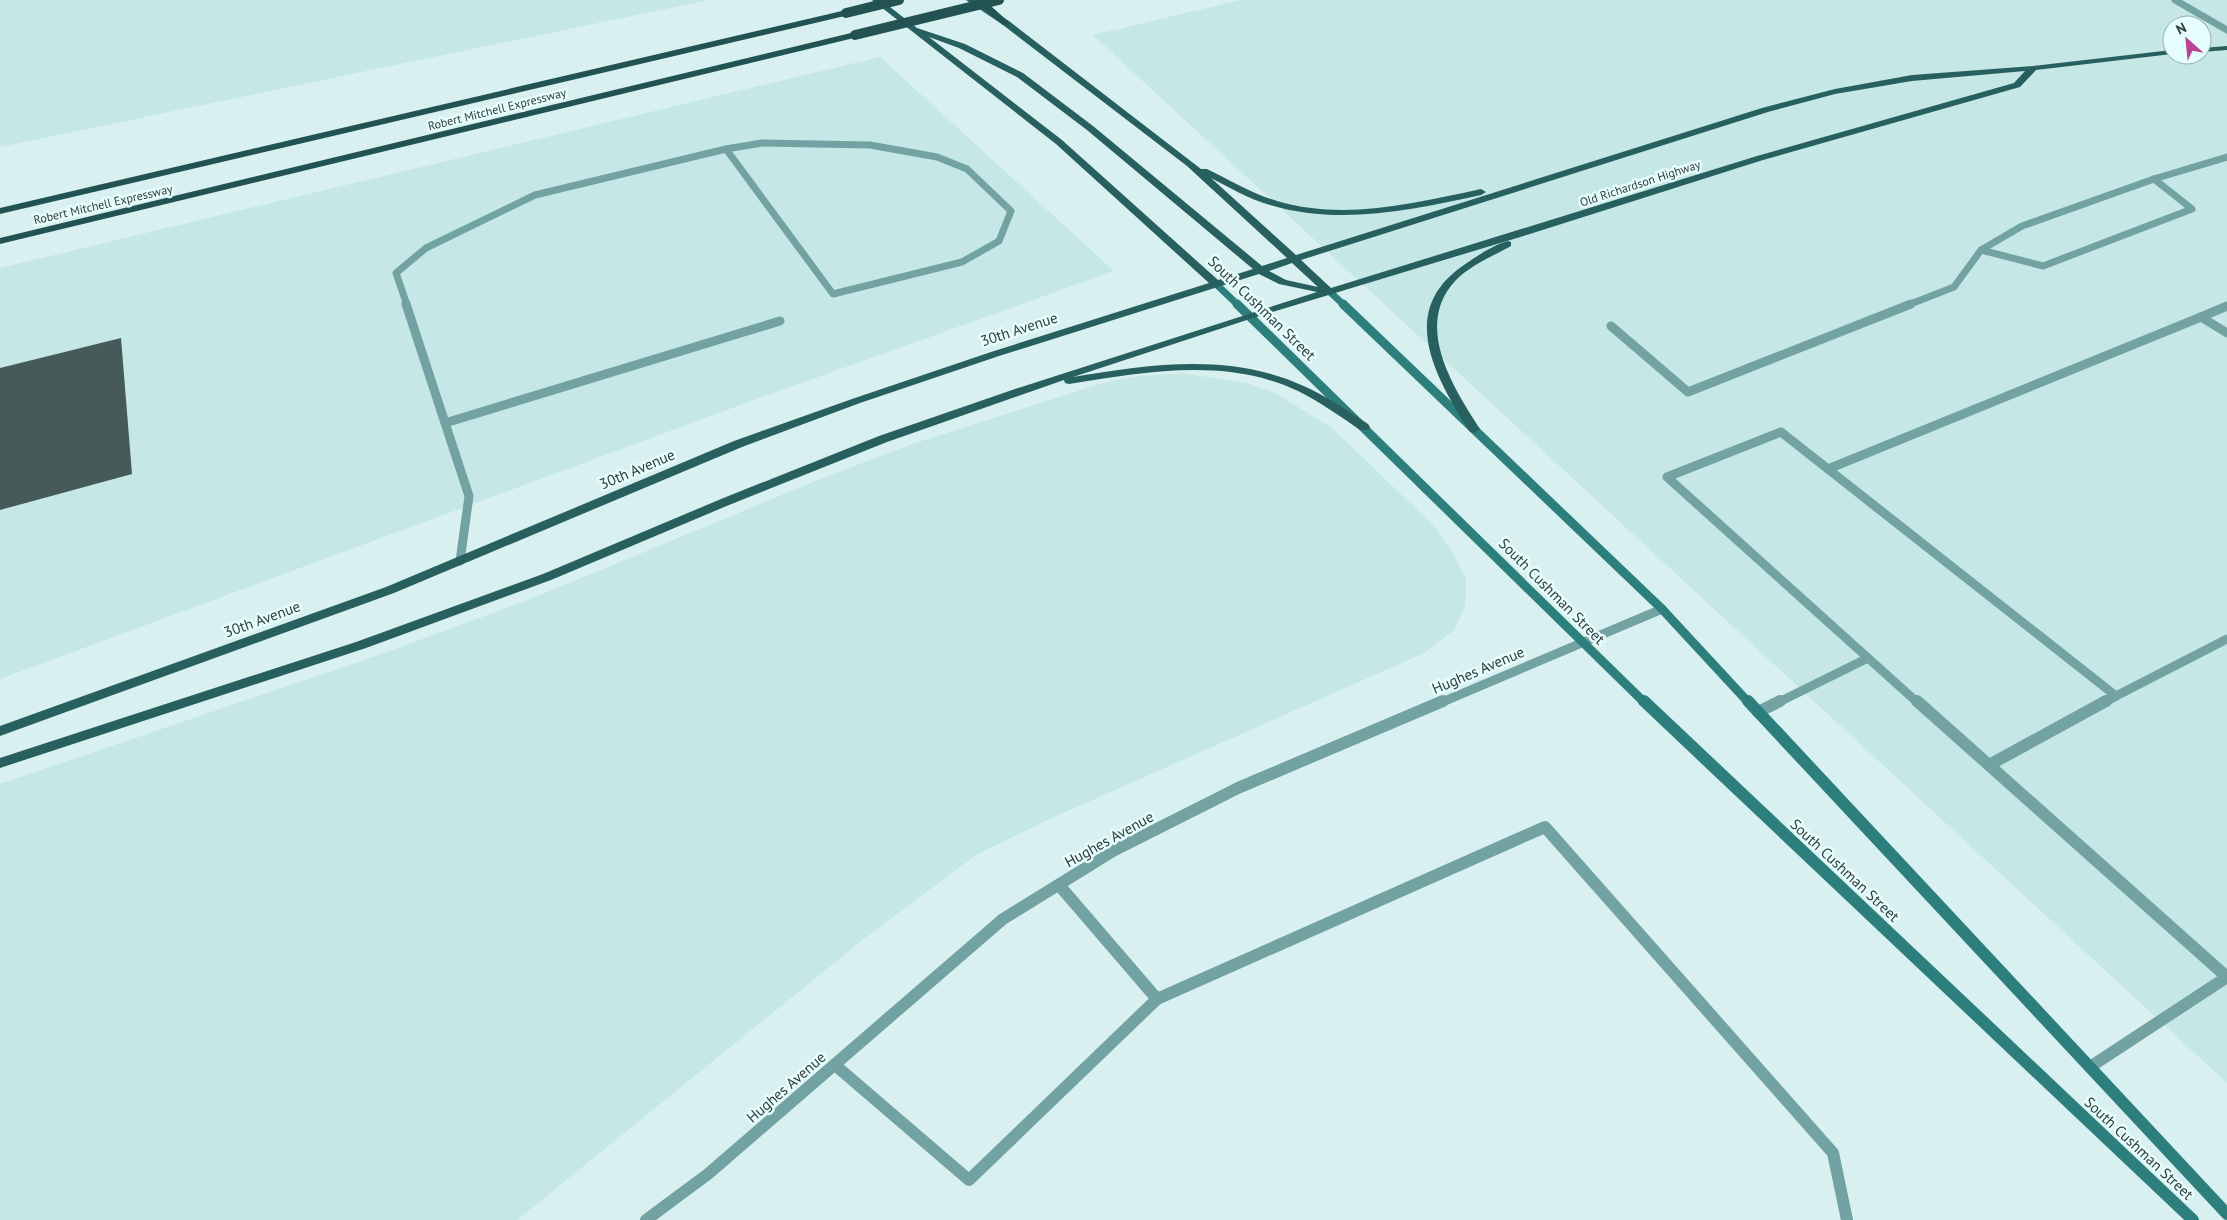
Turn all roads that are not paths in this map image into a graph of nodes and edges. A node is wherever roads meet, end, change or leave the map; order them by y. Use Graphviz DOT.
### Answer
graph roads {
  1 [pos="876,0"];
  2 [pos="899,0"];
  3 [pos="970,0"];
  4 [pos="979,0"];
  5 [pos="999,0"];
  6 [pos="2175,0"];
  7 [pos="1006,23"];
  8 [pos="916,30"];
  9 [pos="2227,30"];
  10 [pos="2227,48"];
  11 [pos="2212,49"];
  12 [pos="2162,53"];
  13 [pos="2033,68"];
  14 [pos="726,149"];
  15 [pos="2227,157"];
  16 [pos="1190,164"];
  17 [pos="1550,178"];
  18 [pos="2154,179"];
  19 [pos="0,211"];
  20 [pos="1530,231"];
  21 [pos="0,241"];
  22 [pos="1981,250"];
  23 [pos="1295,259"];
  24 [pos="1260,270"];
  25 [pos="1216,284"];
  26 [pos="1330,292"];
  27 [pos="2227,306"];
  28 [pos="1249,316"];
  29 [pos="2201,317"];
  30 [pos="780,321"];
  31 [pos="1611,326"];
  32 [pos="2227,333"];
  33 [pos="1027,388"];
  34 [pos="445,423"];
  35 [pos="1364,427"];
  36 [pos="1474,429"];
  37 [pos="1828,469"];
  38 [pos="460,561"];
  39 [pos="1662,609"];
  40 [pos="2227,639"];
  41 [pos="1582,643"];
  42 [pos="1868,658"];
  43 [pos="2116,696"];
  44 [pos="1758,712"];
  45 [pos="0,731"];
  46 [pos="0,763"];
  47 [pos="1989,765"];
  48 [pos="1059,885"];
  49 [pos="2227,977"];
  50 [pos="1157,1000"];
  51 [pos="835,1065"];
  52 [pos="2090,1068"];
  53 [pos="2227,1214"];
  54 [pos="646,1220"];
  55 [pos="1847,1220"];
  56 [pos="2194,1220"];
  1 -- 8 [label="main road, South Cushman Street"];
  2 -- 19 [label="highway, Robert Mitchell Expressway, bridge"];
  3 -- 7 [label="main road, South Cushman Street"];
  4 -- 7 [label="highway"];
  5 -- 21 [label="highway, Robert Mitchell Expressway, bridge"];
  6 -- 9 [label="street"];
  7 -- 16 [label="main road, South Cushman Street"];
  8 -- 24 [label="main road"];
  8 -- 25 [label="main road, South Cushman Street"];
  10 -- 11 [label="main road"];
  12 -- 13 [label="main road"];
  13 -- 17 [label="main road"];
  13 -- 20 [label="main road, Old Richardson Highway"];
  14 -- 14 [label="street"];
  14 -- 34 [label="street"];
  15 -- 18 [label="street"];
  16 -- 17 [label="main road"];
  16 -- 23 [label="main road, South Cushman Street"];
  17 -- 23 [label="main road"];
  18 -- 22 [label="street"];
  18 -- 22 [label="street"];
  20 -- 26 [label="main road, Old Richardson Highway"];
  20 -- 36 [label="main road"];
  22 -- 31 [label="street"];
  23 -- 24 [label="main road, 30th Avenue"];
  23 -- 26 [label="main road, South Cushman Street"];
  24 -- 25 [label="main road, 30th Avenue"];
  24 -- 26 [label="main road"];
  25 -- 28 [label="main road, South Cushman Street"];
  25 -- 38 [label="main road, 30th Avenue"];
  26 -- 28 [label="main road, Old Richardson Highway"];
  26 -- 36 [label="main road, South Cushman Street"];
  27 -- 29 [label="street"];
  28 -- 33 [label="main road"];
  28 -- 35 [label="main road, South Cushman Street"];
  29 -- 32 [label="street"];
  29 -- 37 [label="street"];
  30 -- 34 [label="street"];
  33 -- 35 [label="main road"];
  33 -- 46 [label="main road"];
  34 -- 38 [label="street"];
  35 -- 41 [label="main road, South Cushman Street"];
  36 -- 39 [label="main road, South Cushman Street"];
  37 -- 42 [label="street"];
  37 -- 43 [label="street"];
  38 -- 45 [label="main road, 30th Avenue"];
  39 -- 41 [label="street, Hughes Avenue"];
  39 -- 44 [label="main road, South Cushman Street"];
  40 -- 43 [label="street"];
  41 -- 48 [label="street, Hughes Avenue"];
  41 -- 56 [label="main road, South Cushman Street"];
  42 -- 44 [label="street"];
  42 -- 47 [label="street"];
  43 -- 47 [label="street"];
  44 -- 52 [label="main road, South Cushman Street"];
  47 -- 49 [label="street"];
  48 -- 50 [label="street"];
  48 -- 51 [label="street, Hughes Avenue"];
  49 -- 52 [label="street"];
  50 -- 51 [label="street"];
  50 -- 55 [label="street"];
  51 -- 54 [label="street, Hughes Avenue"];
  52 -- 53 [label="main road, South Cushman Street"];
}
